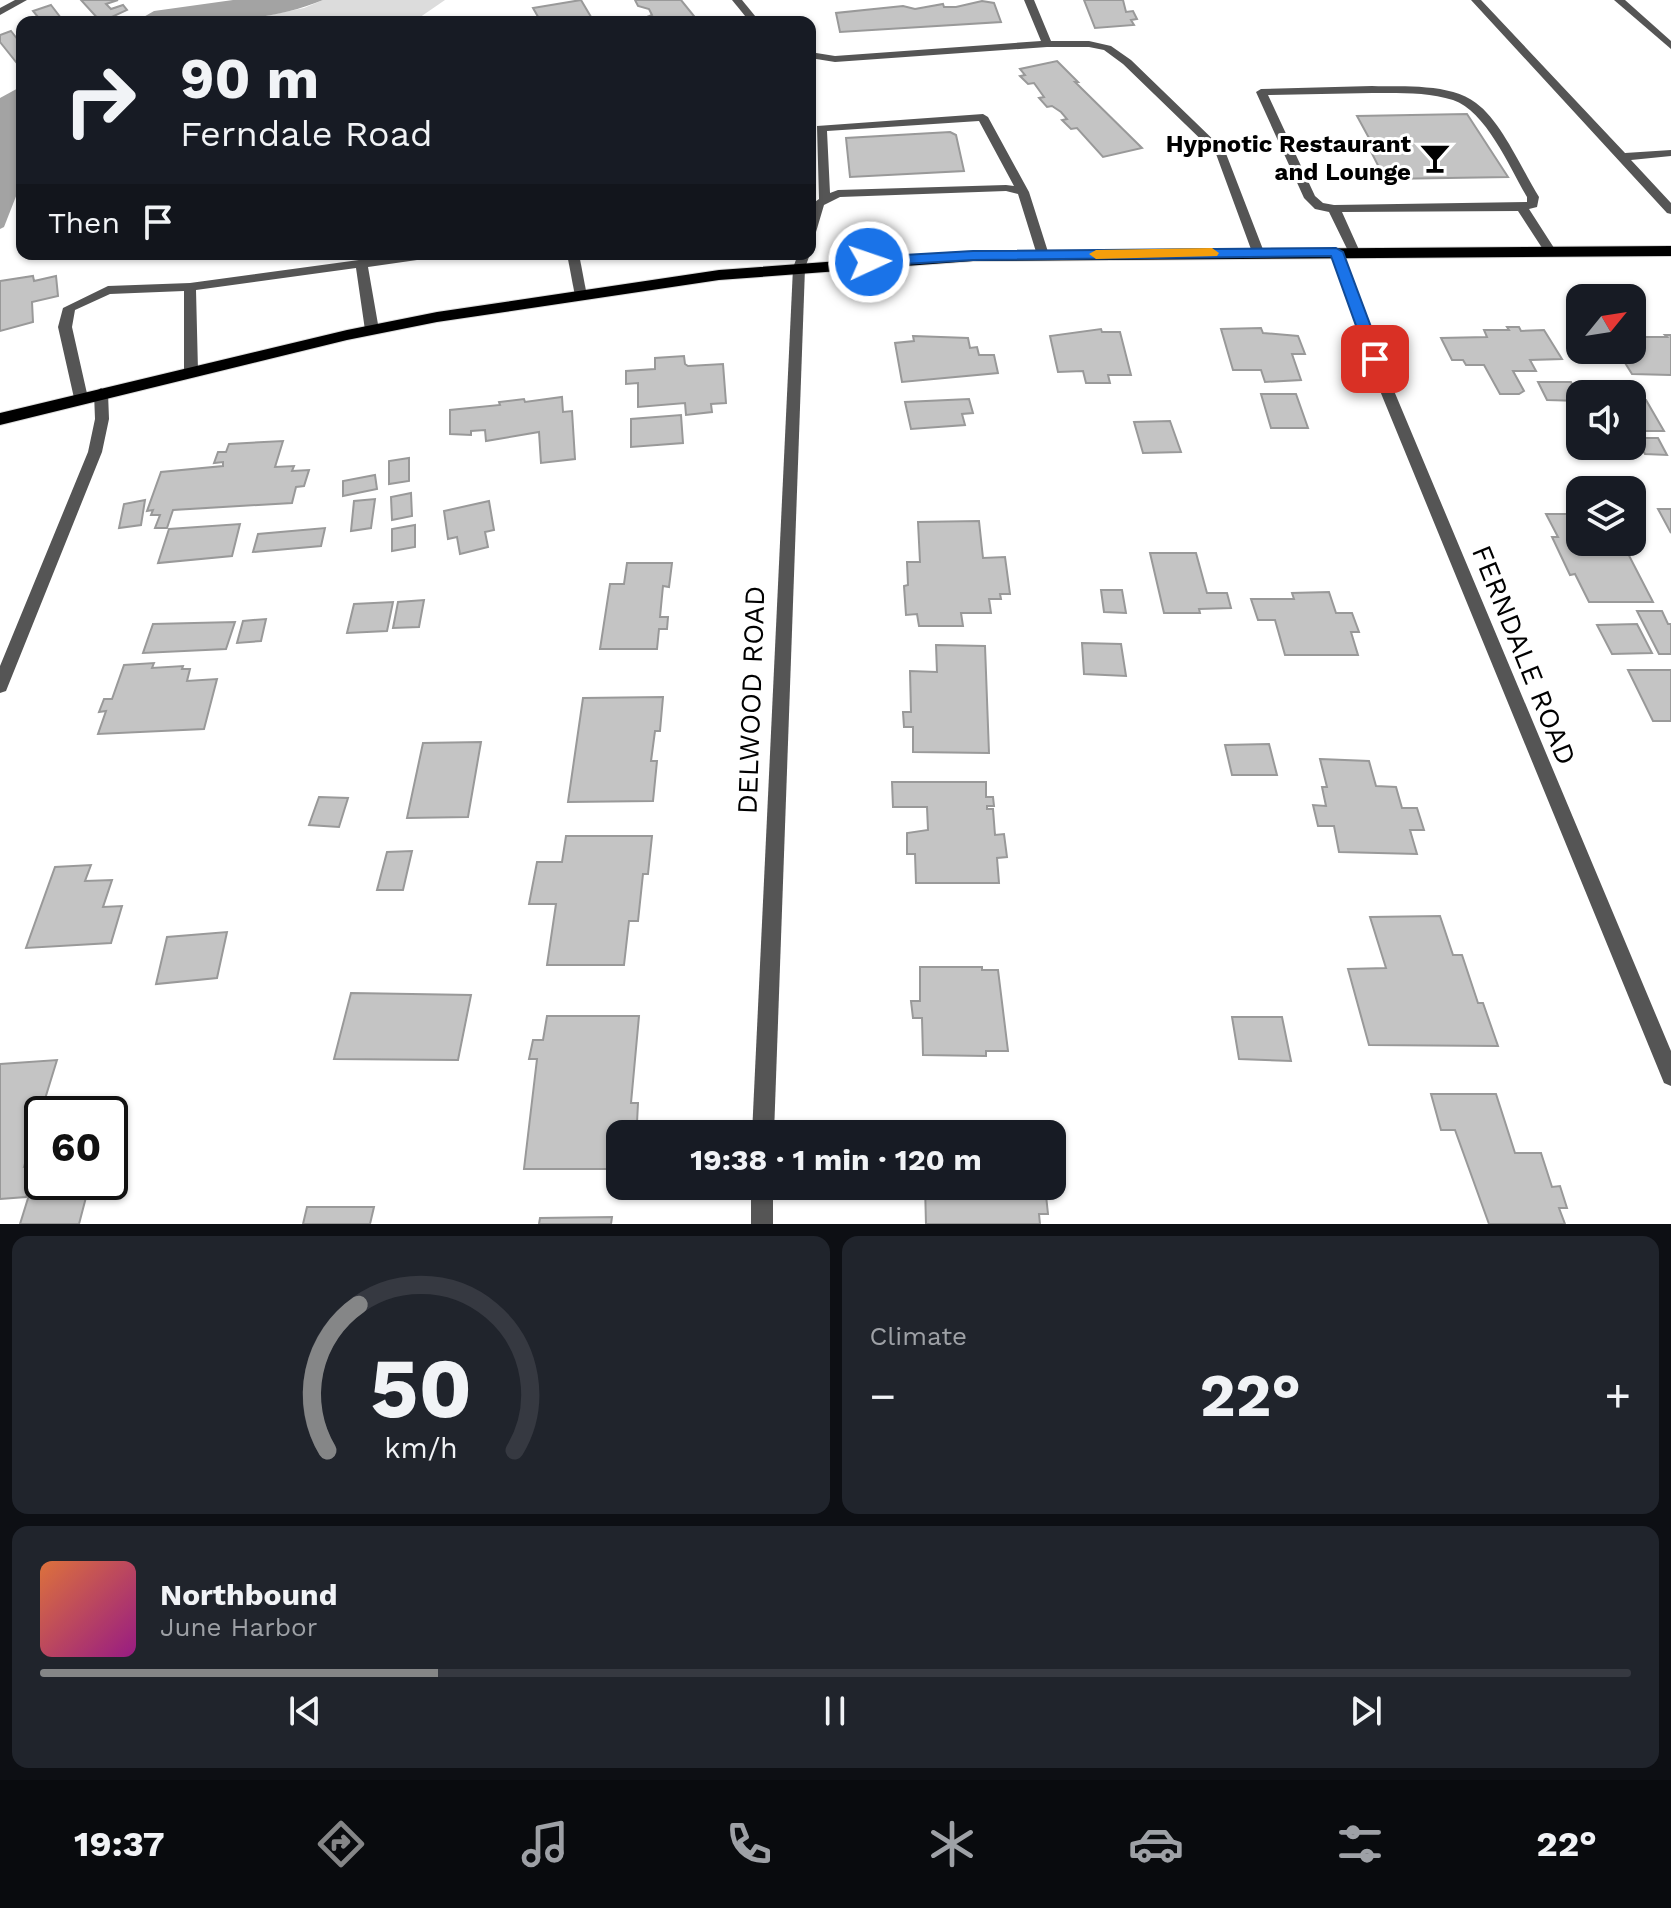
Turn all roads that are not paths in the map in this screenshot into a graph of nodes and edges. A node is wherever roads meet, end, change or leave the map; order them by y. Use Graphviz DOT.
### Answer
graph roads {
  1 [pos="22,0"];
  2 [pos="737,0"];
  3 [pos="1029,0"];
  4 [pos="1476,0"];
  5 [pos="1619,0"];
  6 [pos="0,12"];
  7 [pos="750,16"];
  8 [pos="1047,44"];
  9 [pos="1671,46"];
  10 [pos="816,56"];
  11 [pos="1671,153"];
  12 [pos="1622,157"];
  13 [pos="1023,192"];
  14 [pos="825,200"];
  15 [pos="1522,207"];
  16 [pos="1334,209"];
  17 [pos="1671,210"];
  18 [pos="816,213"];
  19 [pos="1550,251"];
  20 [pos="1671,251"];
  21 [pos="1258,252"];
  22 [pos="1336,252"];
  23 [pos="1354,252"];
  24 [pos="1043,255"];
  25 [pos="372,260"];
  26 [pos="574,260"];
  27 [pos="802,261"];
  28 [pos="361,263"];
  29 [pos="190,287"];
  30 [pos="581,296"];
  31 [pos="372,330"];
  32 [pos="191,371"];
  33 [pos="101,393"];
  34 [pos="81,398"];
  35 [pos="0,419"];
  36 [pos="0,686"];
  37 [pos="1671,1076"];
  38 [pos="764,1120"];
  39 [pos="762,1200"];
  40 [pos="762,1224"];
  1 -- 6 [label="street"];
  2 -- 7 [label="street"];
  3 -- 8 [label="street"];
  4 -- 12 [label="street"];
  5 -- 9 [label="street"];
  8 -- 10 [label="street"];
  8 -- 21 [label="street"];
  11 -- 12 [label="street"];
  12 -- 17 [label="street"];
  13 -- 14 [label="street"];
  13 -- 14 [label="street"];
  13 -- 24 [label="street"];
  14 -- 18 [label="street"];
  15 -- 16 [label="street"];
  15 -- 16 [label="street"];
  15 -- 19 [label="street"];
  16 -- 23 [label="street"];
  19 -- 20 [label="main road"];
  19 -- 23 [label="main road"];
  21 -- 22 [label="main road"];
  21 -- 24 [label="main road"];
  22 -- 23 [label="main road"];
  22 -- 37 [label="street, FERNDALE ROAD"];
  24 -- 27 [label="main road"];
  25 -- 28 [label="street"];
  26 -- 30 [label="street"];
  27 -- 30 [label="main road"];
  27 -- 38 [label="street, DELWOOD ROAD"];
  28 -- 29 [label="street"];
  28 -- 31 [label="street"];
  29 -- 32 [label="street"];
  29 -- 34 [label="street"];
  30 -- 31 [label="main road"];
  31 -- 32 [label="main road"];
  32 -- 33 [label="main road"];
  33 -- 34 [label="main road"];
  33 -- 36 [label="street"];
  34 -- 35 [label="main road"];
  39 -- 40 [label="street"];
}
